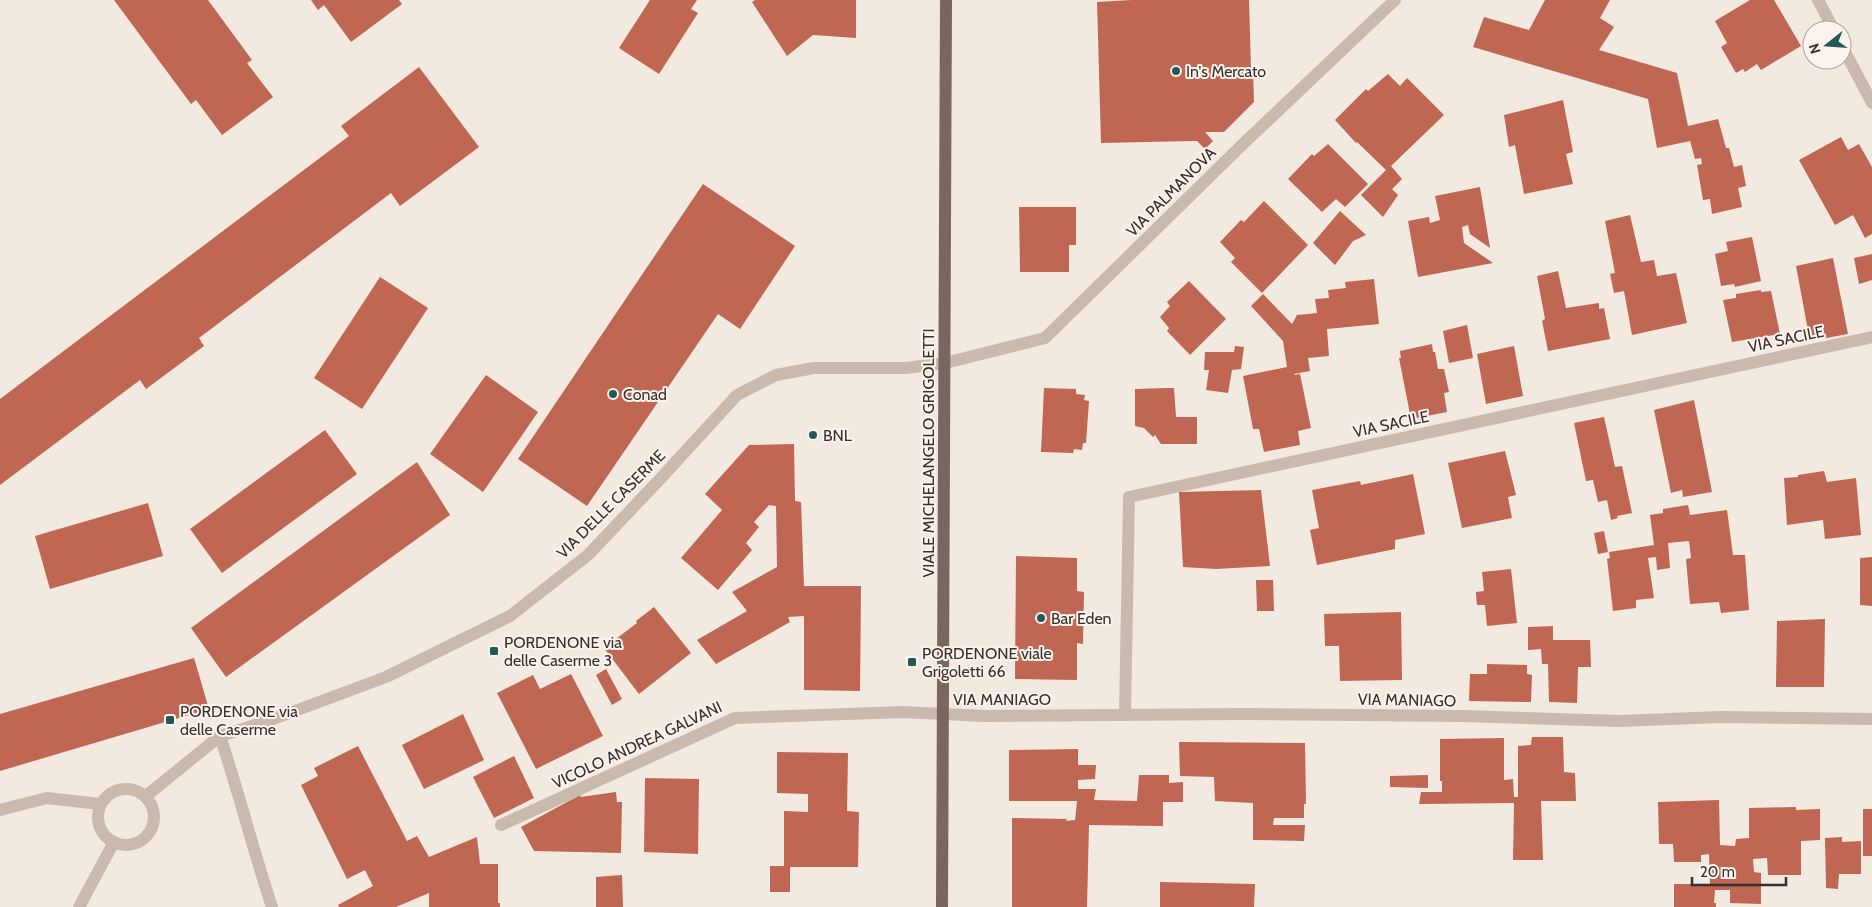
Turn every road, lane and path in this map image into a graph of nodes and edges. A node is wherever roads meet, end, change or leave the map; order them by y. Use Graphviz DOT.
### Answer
graph roads {
  1 [pos="946,0"];
  2 [pos="1395,0"];
  3 [pos="1818,0"];
  4 [pos="1829,20"];
  5 [pos="1852,65"];
  6 [pos="1872,103"];
  7 [pos="1872,337"];
  8 [pos="945,363"];
  9 [pos="942,715"];
  10 [pos="1125,715"];
  11 [pos="1872,719"];
  12 [pos="220,736"];
  13 [pos="146,796"];
  14 [pos="100,804"];
  15 [pos="0,810"];
  16 [pos="501,826"];
  17 [pos="114,842"];
  18 [pos="79,907"];
  19 [pos="272,907"];
  20 [pos="942,907"];
  1 -- 8 [label="main road, VIALE MICHELANGELO GRIGOLETTI"];
  2 -- 8 [label="street, VIA PALMANOVA"];
  3 -- 4 [label="street"];
  5 -- 6 [label="street"];
  7 -- 10 [label="street, VIA SACILE"];
  8 -- 9 [label="main road, VIALE MICHELANGELO GRIGOLETTI"];
  8 -- 12 [label="street, VIA DELLE CASERME"];
  9 -- 10 [label="street, VIA MANIAGO"];
  9 -- 16 [label="street, VICOLO ANDREA GALVANI"];
  9 -- 20 [label="main road, VIALE MICHELANGELO GRIGOLETTI"];
  10 -- 11 [label="street, VIA MANIAGO"];
  12 -- 13 [label="street, VIA DELLE CASERME"];
  12 -- 19 [label="street"];
  13 -- 14 [label="street"];
  13 -- 17 [label="street"];
  14 -- 15 [label="street"];
  14 -- 17 [label="street"];
  17 -- 18 [label="street"];
}
